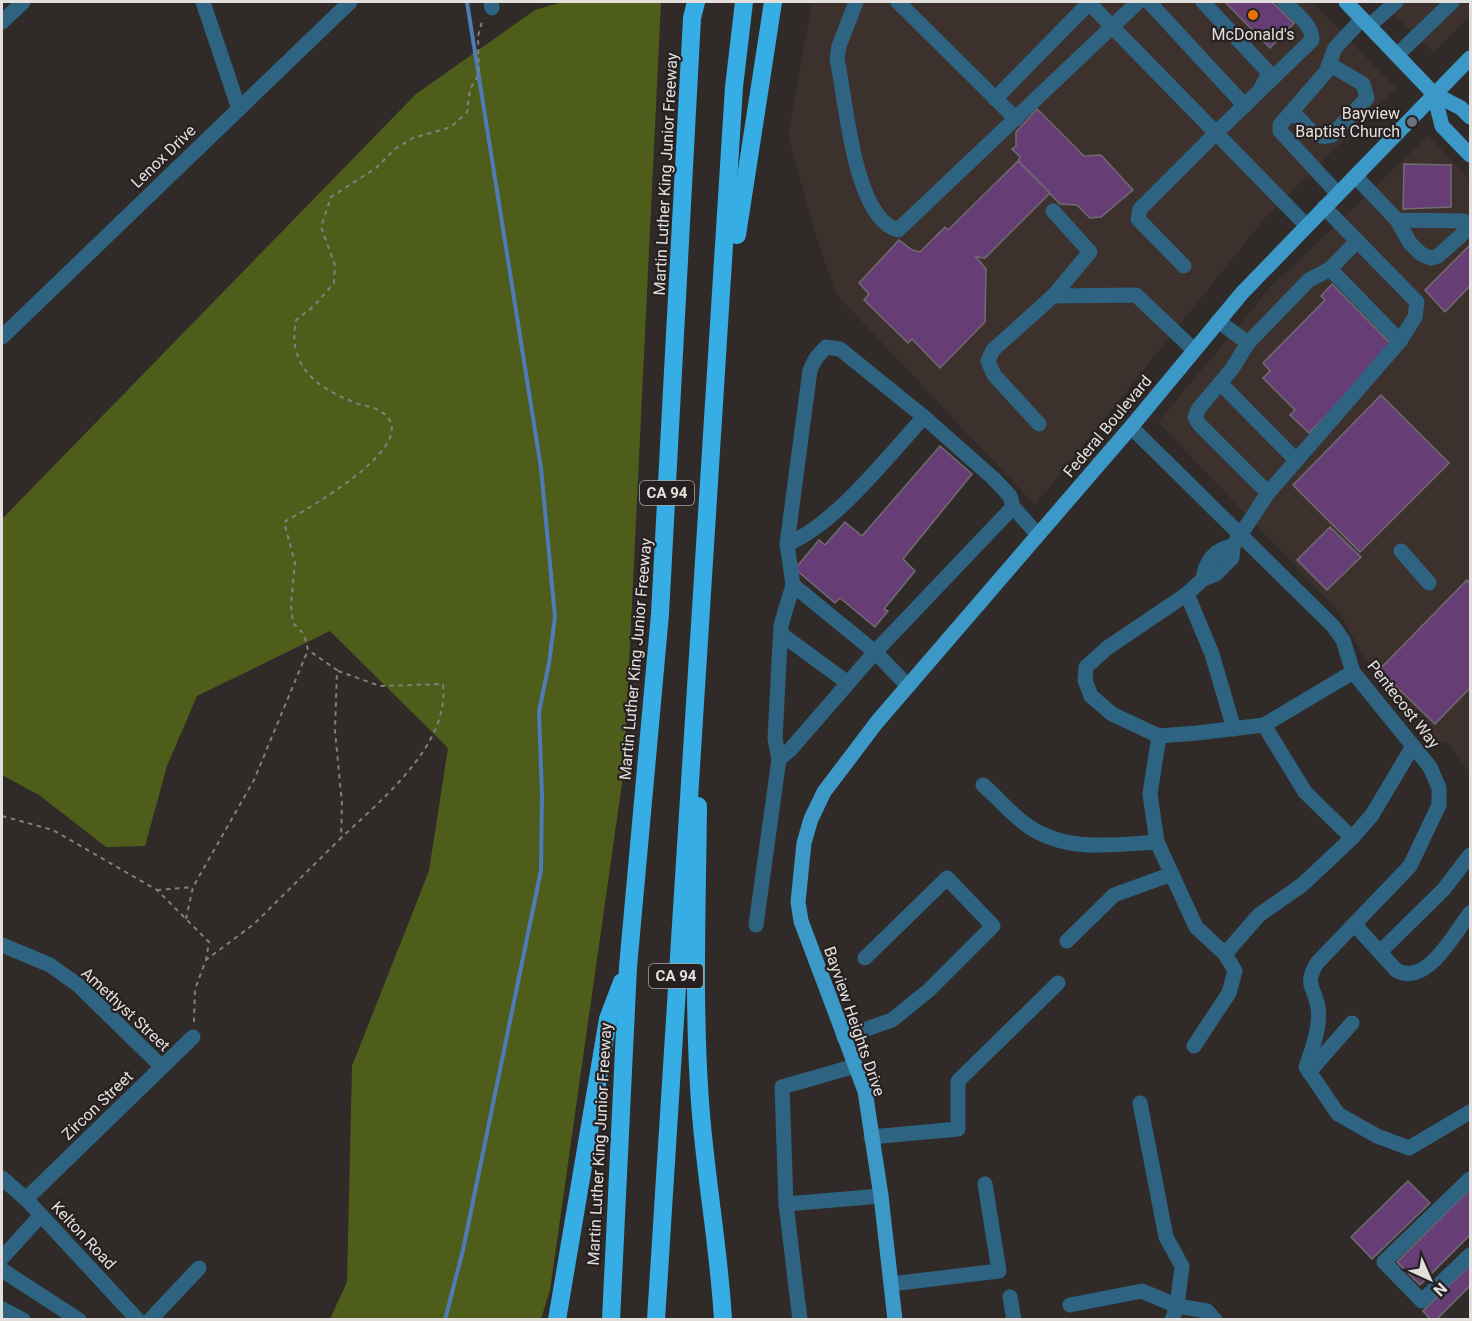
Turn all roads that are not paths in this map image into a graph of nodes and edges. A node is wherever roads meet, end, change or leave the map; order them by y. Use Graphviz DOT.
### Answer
graph roads {
  1 [pos="23,2"];
  2 [pos="203,2"];
  3 [pos="350,2"];
  4 [pos="744,2"];
  5 [pos="773,2"];
  6 [pos="856,2"];
  7 [pos="898,2"];
  8 [pos="1089,2"];
  9 [pos="1138,2"];
  10 [pos="1149,2"];
  11 [pos="1203,2"];
  12 [pos="1284,2"];
  13 [pos="1346,2"];
  14 [pos="1396,2"];
  15 [pos="1452,2"];
  16 [pos="694,7"];
  17 [pos="2,22"];
  18 [pos="1366,23"];
  19 [pos="1112,27"];
  20 [pos="1397,55"];
  21 [pos="1470,58"];
  22 [pos="1329,64"];
  23 [pos="1434,94"];
  24 [pos="995,99"];
  25 [pos="1251,101"];
  26 [pos="239,109"];
  27 [pos="1292,111"];
  28 [pos="1470,117"];
  29 [pos="1016,119"];
  30 [pos="1216,133"];
  31 [pos="1470,155"];
  32 [pos="1355,176"];
  33 [pos="1338,194"];
  34 [pos="1324,207"];
  35 [pos="1053,211"];
  36 [pos="1397,220"];
  37 [pos="1307,226"];
  38 [pos="1357,241"];
  39 [pos="1184,266"];
  40 [pos="1323,272"];
  41 [pos="1053,296"];
  42 [pos="1218,321"];
  43 [pos="2,337"];
  44 [pos="1400,341"];
  45 [pos="1248,343"];
  46 [pos="1194,350"];
  47 [pos="717,364"];
  48 [pos="1220,383"];
  49 [pos="924,417"];
  50 [pos="1039,424"];
  51 [pos="1131,427"];
  52 [pos="1296,460"];
  53 [pos="1268,493"];
  54 [pos="1013,507"];
  55 [pos="1038,535"];
  56 [pos="1237,540"];
  57 [pos="787,544"];
  58 [pos="1401,551"];
  59 [pos="1429,582"];
  60 [pos="794,585"];
  61 [pos="1187,594"];
  62 [pos="700,633"];
  63 [pos="781,634"];
  64 [pos="875,652"];
  65 [pos="1353,672"];
  66 [pos="848,683"];
  67 [pos="908,686"];
  68 [pos="1264,725"];
  69 [pos="1234,729"];
  70 [pos="1159,736"];
  71 [pos="1413,746"];
  72 [pos="778,759"];
  73 [pos="983,785"];
  74 [pos="1352,838"];
  75 [pos="1157,842"];
  76 [pos="804,843"];
  77 [pos="1470,855"];
  78 [pos="1172,874"];
  79 [pos="1470,913"];
  80 [pos="1354,924"];
  81 [pos="756,925"];
  82 [pos="1067,941"];
  83 [pos="2,945"];
  84 [pos="1380,952"];
  85 [pos="1225,954"];
  86 [pos="865,958"];
  87 [pos="628,967"];
  88 [pos="1058,983"];
  89 [pos="1352,1023"];
  90 [pos="193,1037"];
  91 [pos="844,1037"];
  92 [pos="1194,1046"];
  93 [pos="855,1066"];
  94 [pos="162,1067"];
  95 [pos="1309,1072"];
  96 [pos="1140,1103"];
  97 [pos="1470,1112"];
  98 [pos="871,1137"];
  99 [pos="2,1178"];
  100 [pos="1470,1179"];
  101 [pos="985,1184"];
  102 [pos="881,1196"];
  103 [pos="26,1199"];
  104 [pos="786,1204"];
  105 [pos="41,1215"];
  106 [pos="1470,1255"];
  107 [pos="2,1258"];
  108 [pos="199,1268"];
  109 [pos="2,1270"];
  110 [pos="891,1284"];
  111 [pos="1010,1298"];
  112 [pos="1070,1305"];
  113 [pos="2,1309"];
  114 [pos="1175,1313"];
  115 [pos="23,1320"];
  116 [pos="79,1320"];
  117 [pos="138,1320"];
  118 [pos="150,1320"];
  119 [pos="557,1320"];
  120 [pos="610,1320"];
  121 [pos="656,1320"];
  122 [pos="723,1320"];
  123 [pos="800,1320"];
  124 [pos="895,1320"];
  125 [pos="1014,1320"];
  126 [pos="1215,1320"];
  1 -- 17 [label="street"];
  2 -- 26 [label="street"];
  3 -- 26 [label="street, Lenox Drive"];
  4 -- 47 [label="highway, CA 94"];
  5 -- 47 [label="highway"];
  6 -- 29 [label="street"];
  7 -- 24 [label="street"];
  8 -- 19 [label="street"];
  8 -- 24 [label="street"];
  9 -- 19 [label="street"];
  10 -- 25 [label="street"];
  11 -- 25 [label="street"];
  12 -- 25 [label="street"];
  13 -- 18 [label="main road"];
  14 -- 18 [label="street"];
  15 -- 20 [label="street"];
  16 -- 87 [label="highway, Martin Luther King Junior Freeway / CA 94"];
  18 -- 20 [label="main road"];
  18 -- 22 [label="street"];
  19 -- 29 [label="street"];
  19 -- 30 [label="street"];
  20 -- 23 [label="main road"];
  21 -- 23 [label="main road, Federal Boulevard"];
  22 -- 27 [label="street"];
  22 -- 27 [label="street"];
  23 -- 28 [label="main road"];
  23 -- 31 [label="main road"];
  23 -- 32 [label="main road, Federal Boulevard"];
  24 -- 29 [label="street"];
  25 -- 30 [label="street"];
  26 -- 43 [label="street, Lenox Drive"];
  27 -- 33 [label="street"];
  30 -- 37 [label="street"];
  30 -- 39 [label="street"];
  32 -- 33 [label="main road, Federal Boulevard"];
  32 -- 36 [label="street"];
  33 -- 34 [label="main road, Federal Boulevard"];
  34 -- 37 [label="main road, Federal Boulevard"];
  34 -- 38 [label="street"];
  35 -- 41 [label="street"];
  37 -- 42 [label="main road, Federal Boulevard"];
  38 -- 40 [label="street"];
  38 -- 44 [label="street"];
  40 -- 44 [label="street"];
  40 -- 45 [label="street"];
  41 -- 46 [label="street"];
  41 -- 50 [label="street"];
  42 -- 45 [label="street"];
  42 -- 46 [label="main road, Federal Boulevard"];
  44 -- 52 [label="street"];
  45 -- 48 [label="street"];
  46 -- 51 [label="main road, Federal Boulevard"];
  47 -- 62 [label="highway, CA 94"];
  48 -- 52 [label="street"];
  48 -- 53 [label="street"];
  49 -- 54 [label="street"];
  49 -- 57 [label="street"];
  49 -- 57 [label="street"];
  51 -- 55 [label="main road, Federal Boulevard"];
  51 -- 56 [label="street, Pentecost Way"];
  52 -- 53 [label="street"];
  53 -- 56 [label="street"];
  54 -- 55 [label="street"];
  54 -- 64 [label="street"];
  55 -- 67 [label="main road, Federal Boulevard"];
  56 -- 61 [label="street"];
  56 -- 65 [label="street, Pentecost Way"];
  57 -- 60 [label="street"];
  58 -- 59 [label="street"];
  60 -- 63 [label="street"];
  60 -- 64 [label="street"];
  61 -- 69 [label="street"];
  61 -- 70 [label="street"];
  62 -- 121 [label="highway, CA 94"];
  62 -- 122 [label="highway"];
  63 -- 66 [label="street"];
  63 -- 72 [label="street"];
  64 -- 66 [label="street"];
  64 -- 67 [label="street"];
  65 -- 68 [label="street"];
  65 -- 71 [label="street, Pentecost Way"];
  66 -- 72 [label="street"];
  67 -- 76 [label="main road, Federal Boulevard"];
  68 -- 69 [label="street"];
  68 -- 74 [label="street"];
  69 -- 70 [label="street"];
  70 -- 75 [label="street"];
  71 -- 74 [label="street"];
  71 -- 80 [label="street, Pentecost Way"];
  72 -- 81 [label="street"];
  73 -- 75 [label="street"];
  74 -- 85 [label="street"];
  75 -- 78 [label="street"];
  76 -- 91 [label="main road, Bayview Heights Drive"];
  77 -- 84 [label="street"];
  78 -- 82 [label="street"];
  78 -- 85 [label="street"];
  79 -- 84 [label="street"];
  80 -- 84 [label="street"];
  80 -- 95 [label="street, Pentecost Way"];
  83 -- 94 [label="street, Amethyst Street"];
  85 -- 92 [label="street"];
  86 -- 91 [label="street"];
  87 -- 119 [label="highway"];
  87 -- 120 [label="highway, Martin Luther King Junior Freeway / CA 94"];
  88 -- 98 [label="street"];
  89 -- 95 [label="street"];
  90 -- 94 [label="street, Zircon Street"];
  91 -- 93 [label="main road, Bayview Heights Drive"];
  93 -- 98 [label="main road, Bayview Heights Drive"];
  93 -- 104 [label="street"];
  94 -- 103 [label="street, Zircon Street"];
  95 -- 97 [label="street"];
  96 -- 114 [label="street"];
  98 -- 102 [label="main road, Bayview Heights Drive"];
  99 -- 103 [label="street, Kelton Road"];
  100 -- 106 [label="street"];
  101 -- 110 [label="street"];
  102 -- 104 [label="street"];
  102 -- 110 [label="main road, Bayview Heights Drive"];
  103 -- 105 [label="street, Kelton Road"];
  104 -- 123 [label="street"];
  105 -- 107 [label="street"];
  105 -- 117 [label="street, Kelton Road"];
  108 -- 118 [label="street"];
  109 -- 116 [label="street"];
  110 -- 124 [label="main road, Bayview Heights Drive"];
  111 -- 125 [label="street"];
  112 -- 114 [label="street"];
  113 -- 115 [label="street"];
  114 -- 126 [label="street"];
}
